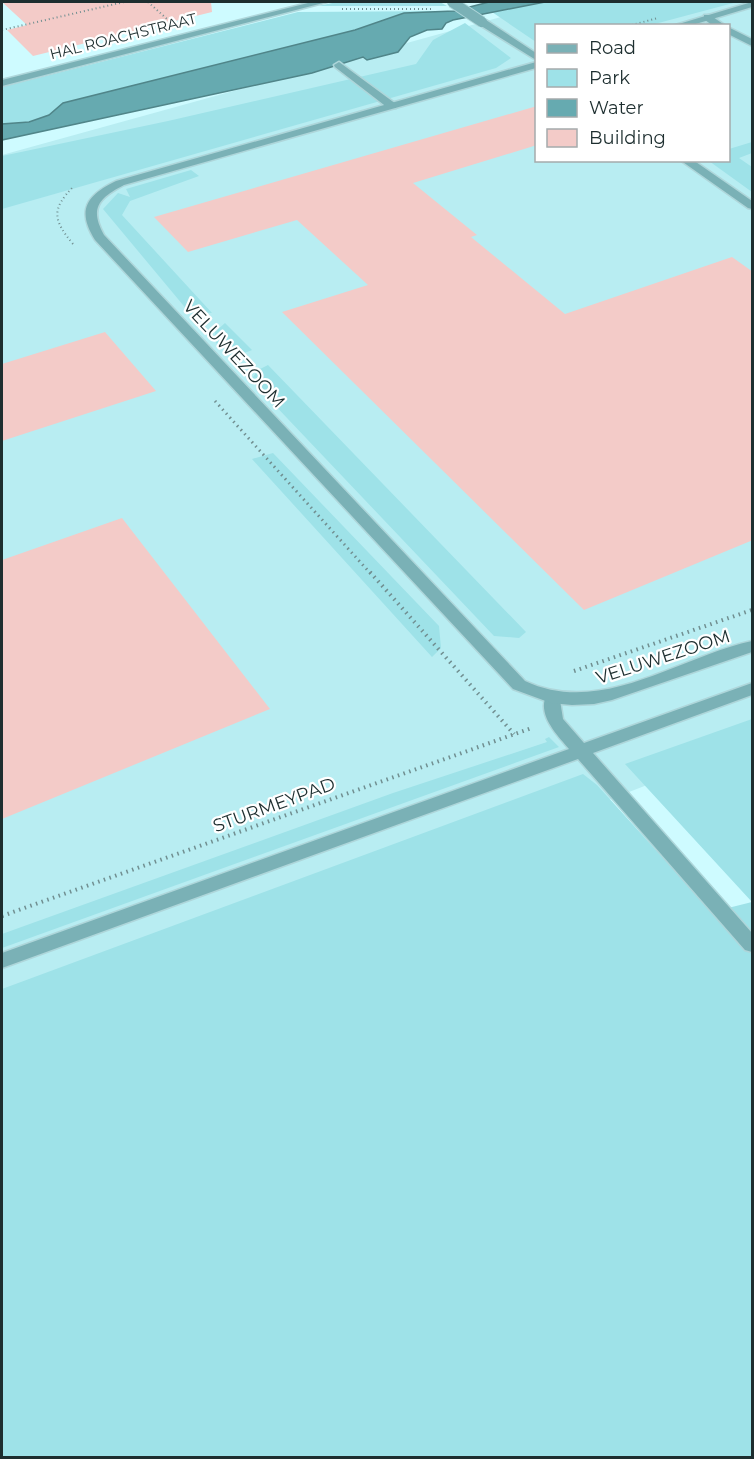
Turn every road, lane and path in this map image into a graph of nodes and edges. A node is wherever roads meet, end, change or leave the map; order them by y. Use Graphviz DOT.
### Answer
graph roads {
  1 [pos="124,2"];
  2 [pos="322,2"];
  3 [pos="452,2"];
  4 [pos="753,4"];
  5 [pos="335,9"];
  6 [pos="434,9"];
  7 [pos="706,17"];
  8 [pos="683,24"];
  9 [pos="718,24"];
  10 [pos="2,30"];
  11 [pos="730,31"];
  12 [pos="753,43"];
  13 [pos="535,56"];
  14 [pos="339,64"];
  15 [pos="535,66"];
  16 [pos="2,82"];
  17 [pos="392,106"];
  18 [pos="688,162"];
  19 [pos="77,184"];
  20 [pos="753,206"];
  21 [pos="76,248"];
  22 [pos="214,400"];
  23 [pos="753,610"];
  24 [pos="753,646"];
  25 [pos="568,673"];
  26 [pos="753,689"];
  27 [pos="553,698"];
  28 [pos="555,720"];
  29 [pos="514,734"];
  30 [pos="580,751"];
  31 [pos="2,916"];
  32 [pos="753,945"];
  33 [pos="2,961"];
  1 -- 10 [label="path"];
  2 -- 16 [label="street, HAL ROACHSTRAAT"];
  3 -- 13 [label="street, bridge"];
  4 -- 7 [label="street"];
  5 -- 6 [label="path"];
  7 -- 8 [label="street"];
  7 -- 9 [label="street"];
  11 -- 12 [label="street"];
  14 -- 17 [label="street"];
  15 -- 17 [label="street, VELUWEZOOM"];
  17 -- 27 [label="street, VELUWEZOOM"];
  18 -- 20 [label="street"];
  19 -- 21 [label="path"];
  22 -- 29 [label="path"];
  23 -- 25 [label="path"];
  24 -- 27 [label="street, VELUWEZOOM"];
  26 -- 30 [label="street"];
  27 -- 28 [label="street"];
  28 -- 29 [label="path, STURMEYPAD"];
  28 -- 30 [label="street"];
  29 -- 31 [label="path, STURMEYPAD"];
  30 -- 32 [label="street"];
  30 -- 33 [label="street"];
}
